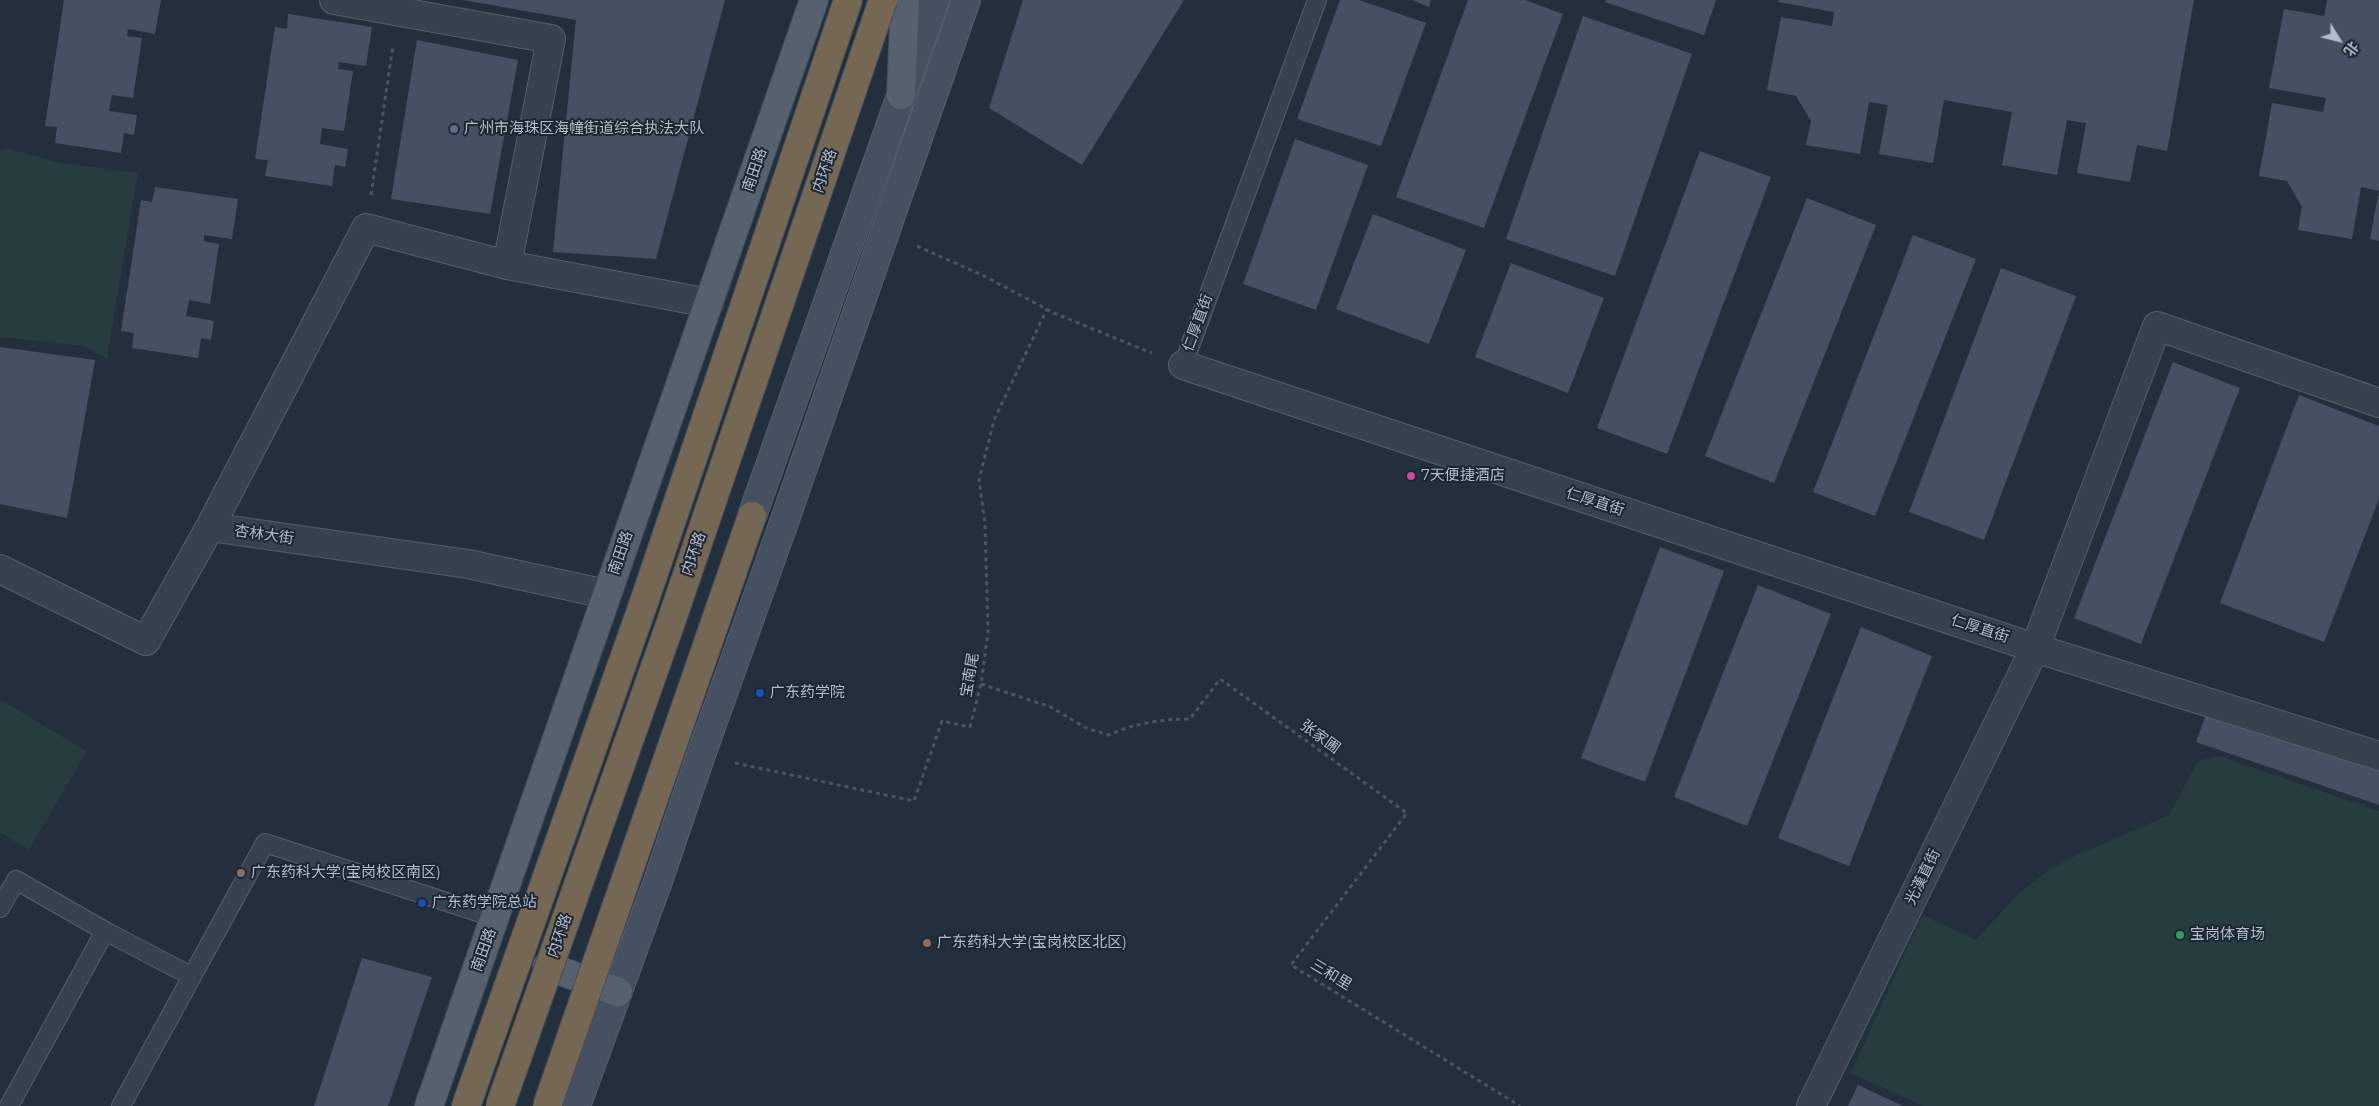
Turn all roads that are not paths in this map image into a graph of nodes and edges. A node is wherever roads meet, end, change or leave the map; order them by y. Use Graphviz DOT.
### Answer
graph roads {
  1 [pos="334,0"];
  2 [pos="814,0"];
  3 [pos="848,0"];
  4 [pos="882,0"];
  5 [pos="905,0"];
  6 [pos="935,0"];
  7 [pos="954,0"];
  8 [pos="966,0"];
  9 [pos="1317,0"];
  10 [pos="901,95"];
  11 [pos="506,265"];
  12 [pos="709,303"];
  13 [pos="1183,365"];
  14 [pos="2379,402"];
  15 [pos="752,516"];
  16 [pos="210,527"];
  17 [pos="0,569"];
  18 [pos="606,594"];
  19 [pos="2035,648"];
  20 [pos="2379,756"];
  21 [pos="0,908"];
  22 [pos="496,918"];
  23 [pos="105,931"];
  24 [pos="547,966"];
  25 [pos="191,976"];
  26 [pos="618,992"];
  27 [pos="9,1106"];
  28 [pos="121,1106"];
  29 [pos="428,1106"];
  30 [pos="466,1106"];
  31 [pos="499,1106"];
  32 [pos="547,1106"];
  33 [pos="576,1106"];
  34 [pos="1811,1106"];
  1 -- 11 [label="street"];
  2 -- 12 [label="main road, 南田路"];
  3 -- 30 [label="highway, 内环路"];
  4 -- 24 [label="main road"];
  4 -- 31 [label="highway, 内环路, bridge"];
  5 -- 10 [label="main road"];
  6 -- 10 [label="main road"];
  7 -- 10 [label="main road"];
  8 -- 26 [label="main road"];
  9 -- 13 [label="lane, 仁厚直街"];
  10 -- 15 [label="main road"];
  11 -- 12 [label="street"];
  11 -- 16 [label="street"];
  12 -- 18 [label="main road, 南田路"];
  13 -- 19 [label="street, 仁厚直街"];
  14 -- 19 [label="street, 光漢直街"];
  15 -- 32 [label="highway, bridge"];
  16 -- 17 [label="street"];
  16 -- 18 [label="street, 杏林大街"];
  18 -- 22 [label="main road, 南田路"];
  19 -- 20 [label="street, 仁厚直街"];
  19 -- 34 [label="street, 光漢直街"];
  21 -- 23 [label="lane"];
  22 -- 25 [label="lane"];
  22 -- 29 [label="main road, 南田路"];
  23 -- 25 [label="lane"];
  23 -- 27 [label="lane"];
  24 -- 26 [label="main road"];
  24 -- 31 [label="main road"];
  25 -- 28 [label="lane"];
  26 -- 33 [label="main road"];
}
